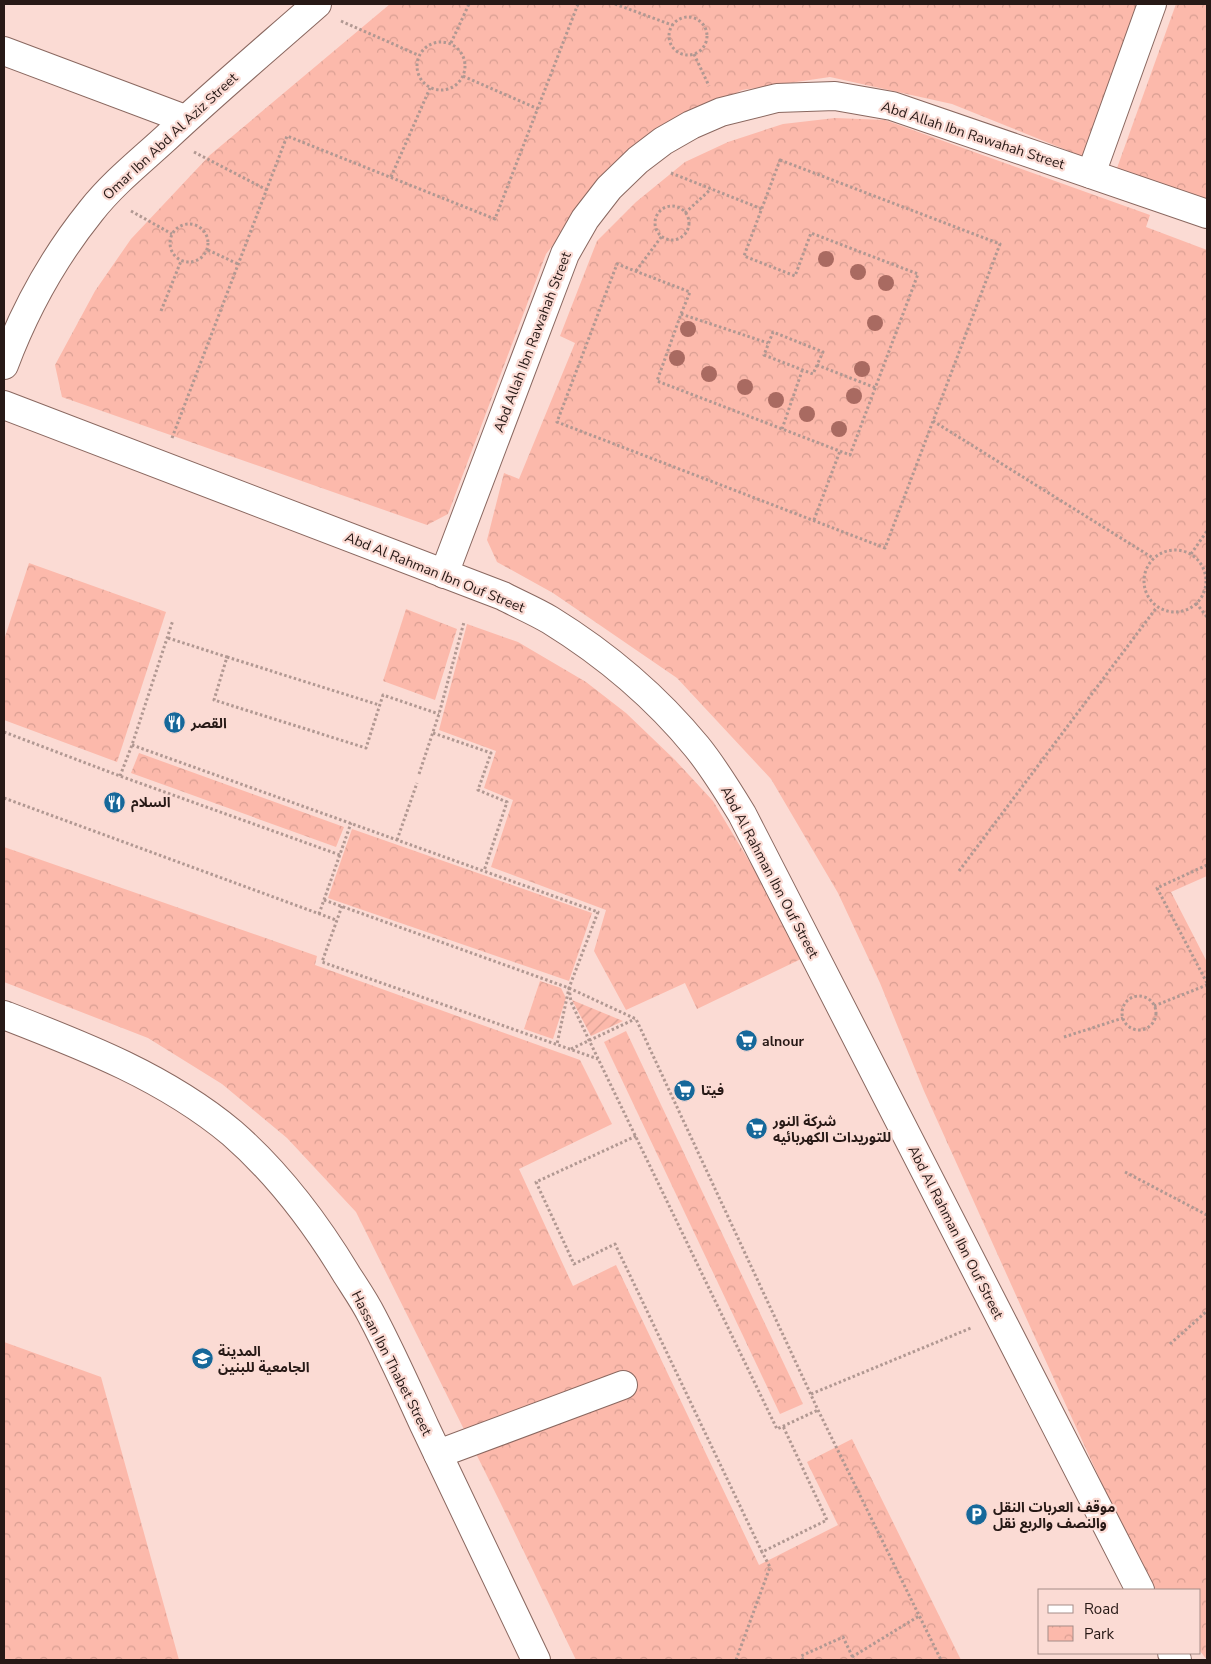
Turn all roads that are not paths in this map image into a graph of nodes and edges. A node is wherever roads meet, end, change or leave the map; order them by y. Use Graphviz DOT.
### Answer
graph roads {
  1 [pos="1152,4"];
  2 [pos="315,6"];
  3 [pos="4,52"];
  4 [pos="185,119"];
  5 [pos="1092,174"];
  6 [pos="1207,214"];
  7 [pos="4,365"];
  8 [pos="4,405"];
  9 [pos="444,574"];
  10 [pos="4,1015"];
  11 [pos="623,1385"];
  12 [pos="438,1454"];
  13 [pos="1139,1589"];
  14 [pos="536,1660"];
  1 -- 5 [label="street"];
  2 -- 4 [label="street, Omar Ibn Abd Al Aziz Street"];
  3 -- 4 [label="street"];
  4 -- 7 [label="street, Omar Ibn Abd Al Aziz Street"];
  5 -- 6 [label="street, Abd Allah Ibn Rawahah Street"];
  5 -- 9 [label="street, Abd Allah Ibn Rawahah Street"];
  8 -- 9 [label="street, Abd Al Rahman Ibn Ouf Street"];
  9 -- 13 [label="street, Abd Al Rahman Ibn Ouf Street"];
  10 -- 12 [label="street, Hassan Ibn Thabet Street"];
  11 -- 12 [label="street"];
  12 -- 14 [label="street, Hassan Ibn Thabet Street"];
}
